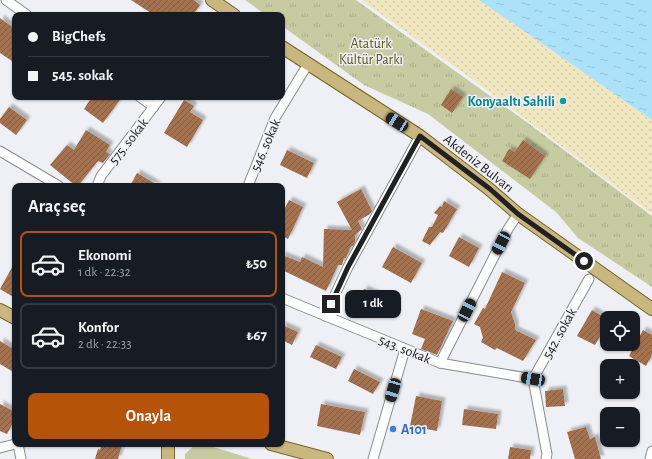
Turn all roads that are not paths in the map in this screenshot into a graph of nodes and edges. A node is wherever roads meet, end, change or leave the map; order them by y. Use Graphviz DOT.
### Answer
graph roads {
  1 [pos="6,0"];
  2 [pos="212,0"];
  3 [pos="220,11"];
  4 [pos="23,12"];
  5 [pos="285,48"];
  6 [pos="308,64"];
  7 [pos="144,100"];
  8 [pos="159,100"];
  9 [pos="154,107"];
  10 [pos="420,136"];
  11 [pos="0,151"];
  12 [pos="54,183"];
  13 [pos="98,183"];
  14 [pos="249,183"];
  15 [pos="518,214"];
  16 [pos="589,279"];
  17 [pos="285,299"];
  18 [pos="0,310"];
  19 [pos="652,310"];
  20 [pos="12,316"];
  21 [pos="325,316"];
  22 [pos="405,349"];
  23 [pos="440,363"];
  24 [pos="533,379"];
  25 [pos="12,445"];
  26 [pos="17,447"];
  27 [pos="168,447"];
  28 [pos="282,447"];
  29 [pos="0,448"];
  30 [pos="652,451"];
  31 [pos="21,459"];
  32 [pos="168,459"];
  33 [pos="327,459"];
  34 [pos="373,459"];
  35 [pos="546,459"];
  36 [pos="650,459"];
  1 -- 4 [label="street"];
  2 -- 3 [label="main road"];
  5 -- 6 [label="main road, Akdeniz Bulvarı"];
  6 -- 10 [label="main road, Akdeniz Bulvarı"];
  6 -- 14 [label="street, 546. sokak"];
  7 -- 9 [label="street"];
  8 -- 9 [label="street, 575. sokak"];
  9 -- 13 [label="street, 575. sokak"];
  10 -- 15 [label="main road, Akdeniz Bulvarı"];
  10 -- 21 [label="street"];
  11 -- 12 [label="street"];
  15 -- 19 [label="main road, Akdeniz Bulvarı"];
  15 -- 23 [label="street"];
  16 -- 24 [label="street, 542. sokak"];
  17 -- 21 [label="street, 543. sokak"];
  18 -- 20 [label="main road"];
  21 -- 22 [label="street, 543. sokak"];
  22 -- 23 [label="street, 543. sokak"];
  22 -- 34 [label="street"];
  23 -- 24 [label="street, 543. sokak"];
  24 -- 35 [label="street"];
  25 -- 29 [label="street"];
  26 -- 31 [label="street"];
  27 -- 32 [label="main road"];
  28 -- 33 [label="main road"];
  30 -- 36 [label="street"];
}
